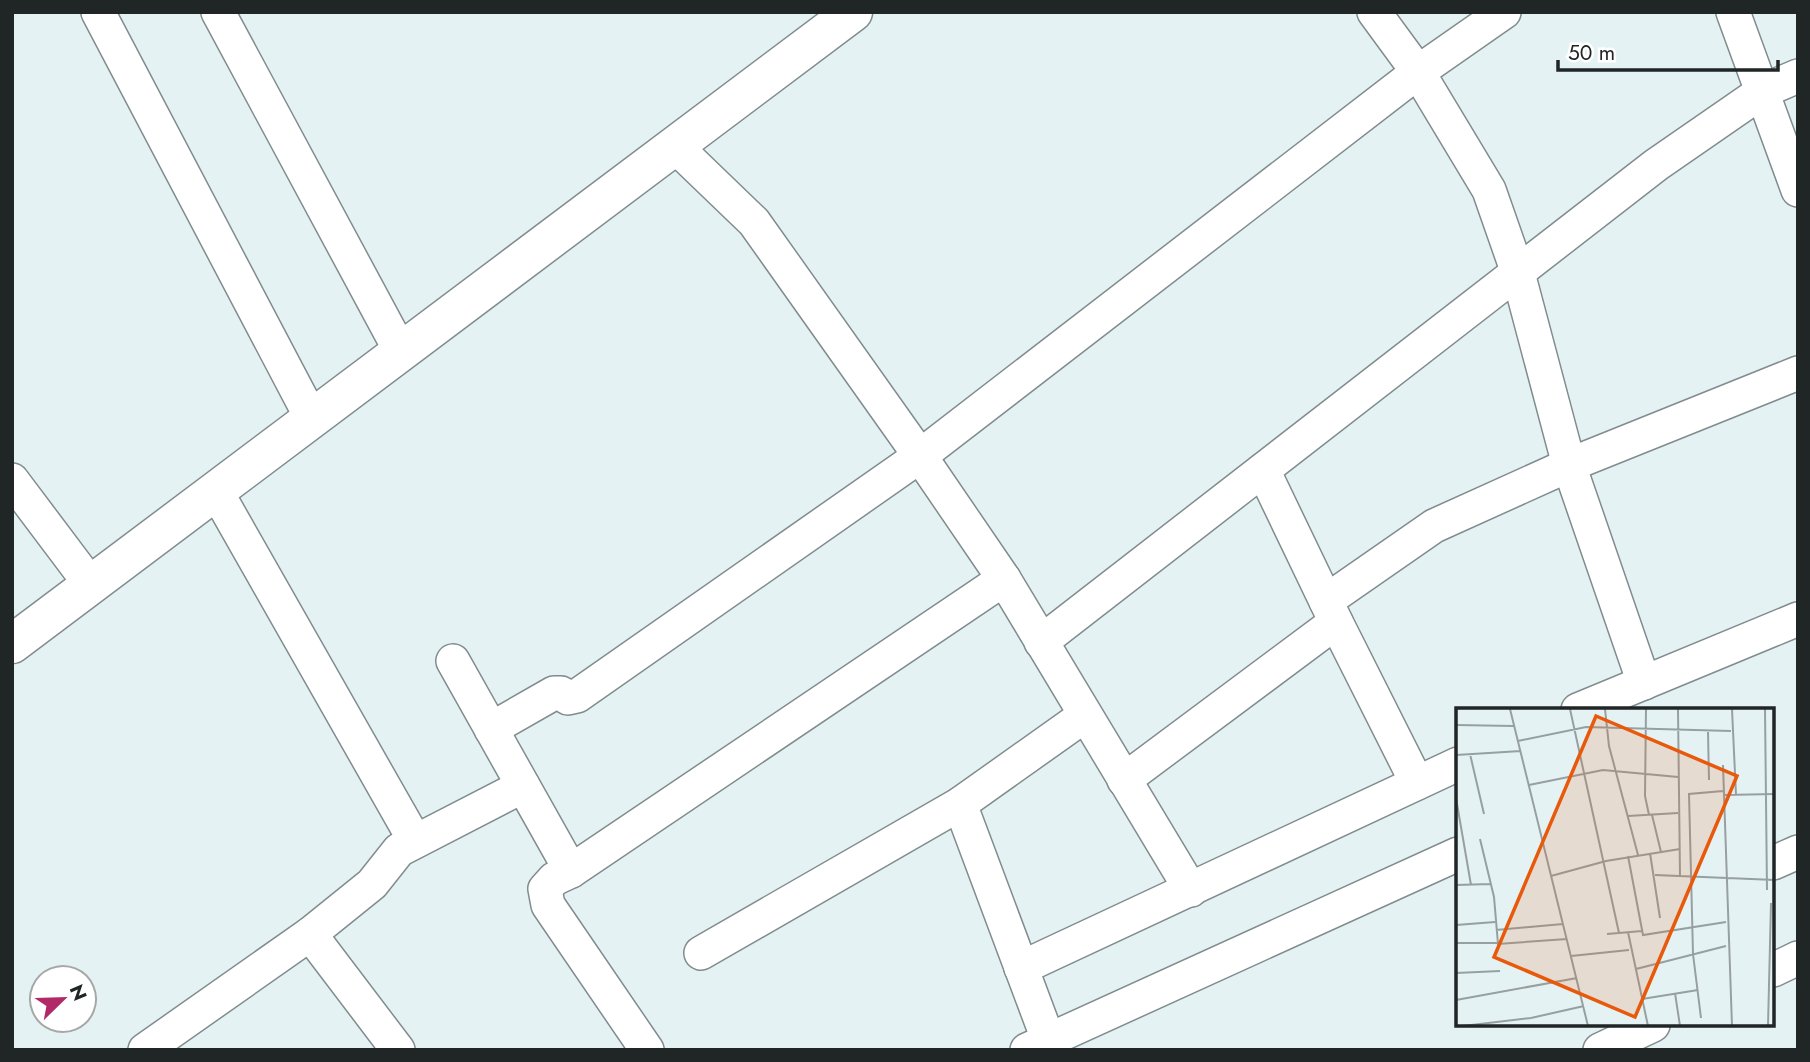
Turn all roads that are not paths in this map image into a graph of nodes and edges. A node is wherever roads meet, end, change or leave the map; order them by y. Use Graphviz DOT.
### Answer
graph roads {
  1 [pos="97,12"];
  2 [pos="218,12"];
  3 [pos="853,12"];
  4 [pos="1374,12"];
  5 [pos="1504,12"];
  6 [pos="1733,12"];
  7 [pos="1418,72"];
  8 [pos="1798,76"];
  9 [pos="1763,91"];
  10 [pos="675,146"];
  11 [pos="1798,190"];
  12 [pos="1518,273"];
  13 [pos="401,352"];
  14 [pos="1798,373"];
  15 [pos="312,419"];
  16 [pos="920,456"];
  17 [pos="1569,465"];
  18 [pos="1262,470"];
  19 [pos="12,480"];
  20 [pos="216,491"];
  21 [pos="1004,579"];
  22 [pos="91,585"];
  23 [pos="1331,612"];
  24 [pos="1798,619"];
  25 [pos="1041,642"];
  26 [pos="12,644"];
  27 [pos="453,661"];
  28 [pos="1644,683"];
  29 [pos="1583,708"];
  30 [pos="1084,716"];
  31 [pos="491,729"];
  32 [pos="1456,765"];
  33 [pos="1124,780"];
  34 [pos="1417,783"];
  35 [pos="523,786"];
  36 [pos="960,804"];
  37 [pos="415,841"];
  38 [pos="1798,852"];
  39 [pos="1456,855"];
  40 [pos="1775,862"];
  41 [pos="571,871"];
  42 [pos="1191,890"];
  43 [pos="310,934"];
  44 [pos="701,953"];
  45 [pos="1798,958"];
  46 [pos="1021,968"];
  47 [pos="1775,969"];
  48 [pos="1651,1027"];
  49 [pos="1653,1027"];
  50 [pos="1043,1047"];
  51 [pos="145,1050"];
  52 [pos="398,1050"];
  53 [pos="647,1050"];
  54 [pos="1600,1050"];
  55 [pos="1663,1050"];
  1 -- 15 [label="street"];
  2 -- 13 [label="street"];
  3 -- 10 [label="highway"];
  4 -- 7 [label="street"];
  5 -- 7 [label="street"];
  6 -- 9 [label="street"];
  7 -- 12 [label="street"];
  7 -- 16 [label="street"];
  8 -- 9 [label="street"];
  9 -- 11 [label="street"];
  9 -- 12 [label="street"];
  10 -- 13 [label="highway"];
  10 -- 16 [label="street"];
  12 -- 17 [label="street"];
  12 -- 18 [label="street"];
  13 -- 15 [label="highway"];
  14 -- 17 [label="street"];
  15 -- 20 [label="highway"];
  16 -- 21 [label="street"];
  16 -- 31 [label="street"];
  17 -- 23 [label="street"];
  17 -- 28 [label="street"];
  18 -- 23 [label="street"];
  18 -- 25 [label="street"];
  19 -- 22 [label="street"];
  20 -- 22 [label="highway"];
  20 -- 37 [label="street"];
  21 -- 25 [label="street"];
  21 -- 41 [label="street"];
  22 -- 26 [label="highway"];
  23 -- 33 [label="street"];
  23 -- 34 [label="street"];
  24 -- 28 [label="street"];
  25 -- 30 [label="street"];
  27 -- 31 [label="street"];
  28 -- 29 [label="street"];
  30 -- 33 [label="street"];
  30 -- 36 [label="street"];
  31 -- 35 [label="street"];
  32 -- 34 [label="street"];
  33 -- 42 [label="street"];
  34 -- 42 [label="street"];
  35 -- 37 [label="street"];
  35 -- 41 [label="street"];
  36 -- 44 [label="street"];
  36 -- 46 [label="street"];
  37 -- 43 [label="street"];
  38 -- 40 [label="street"];
  39 -- 50 [label="street"];
  41 -- 53 [label="street"];
  42 -- 46 [label="street"];
  43 -- 51 [label="street"];
  43 -- 52 [label="street"];
  45 -- 47 [label="street"];
  46 -- 50 [label="street"];
  48 -- 54 [label="street"];
  49 -- 55 [label="street"];
}
